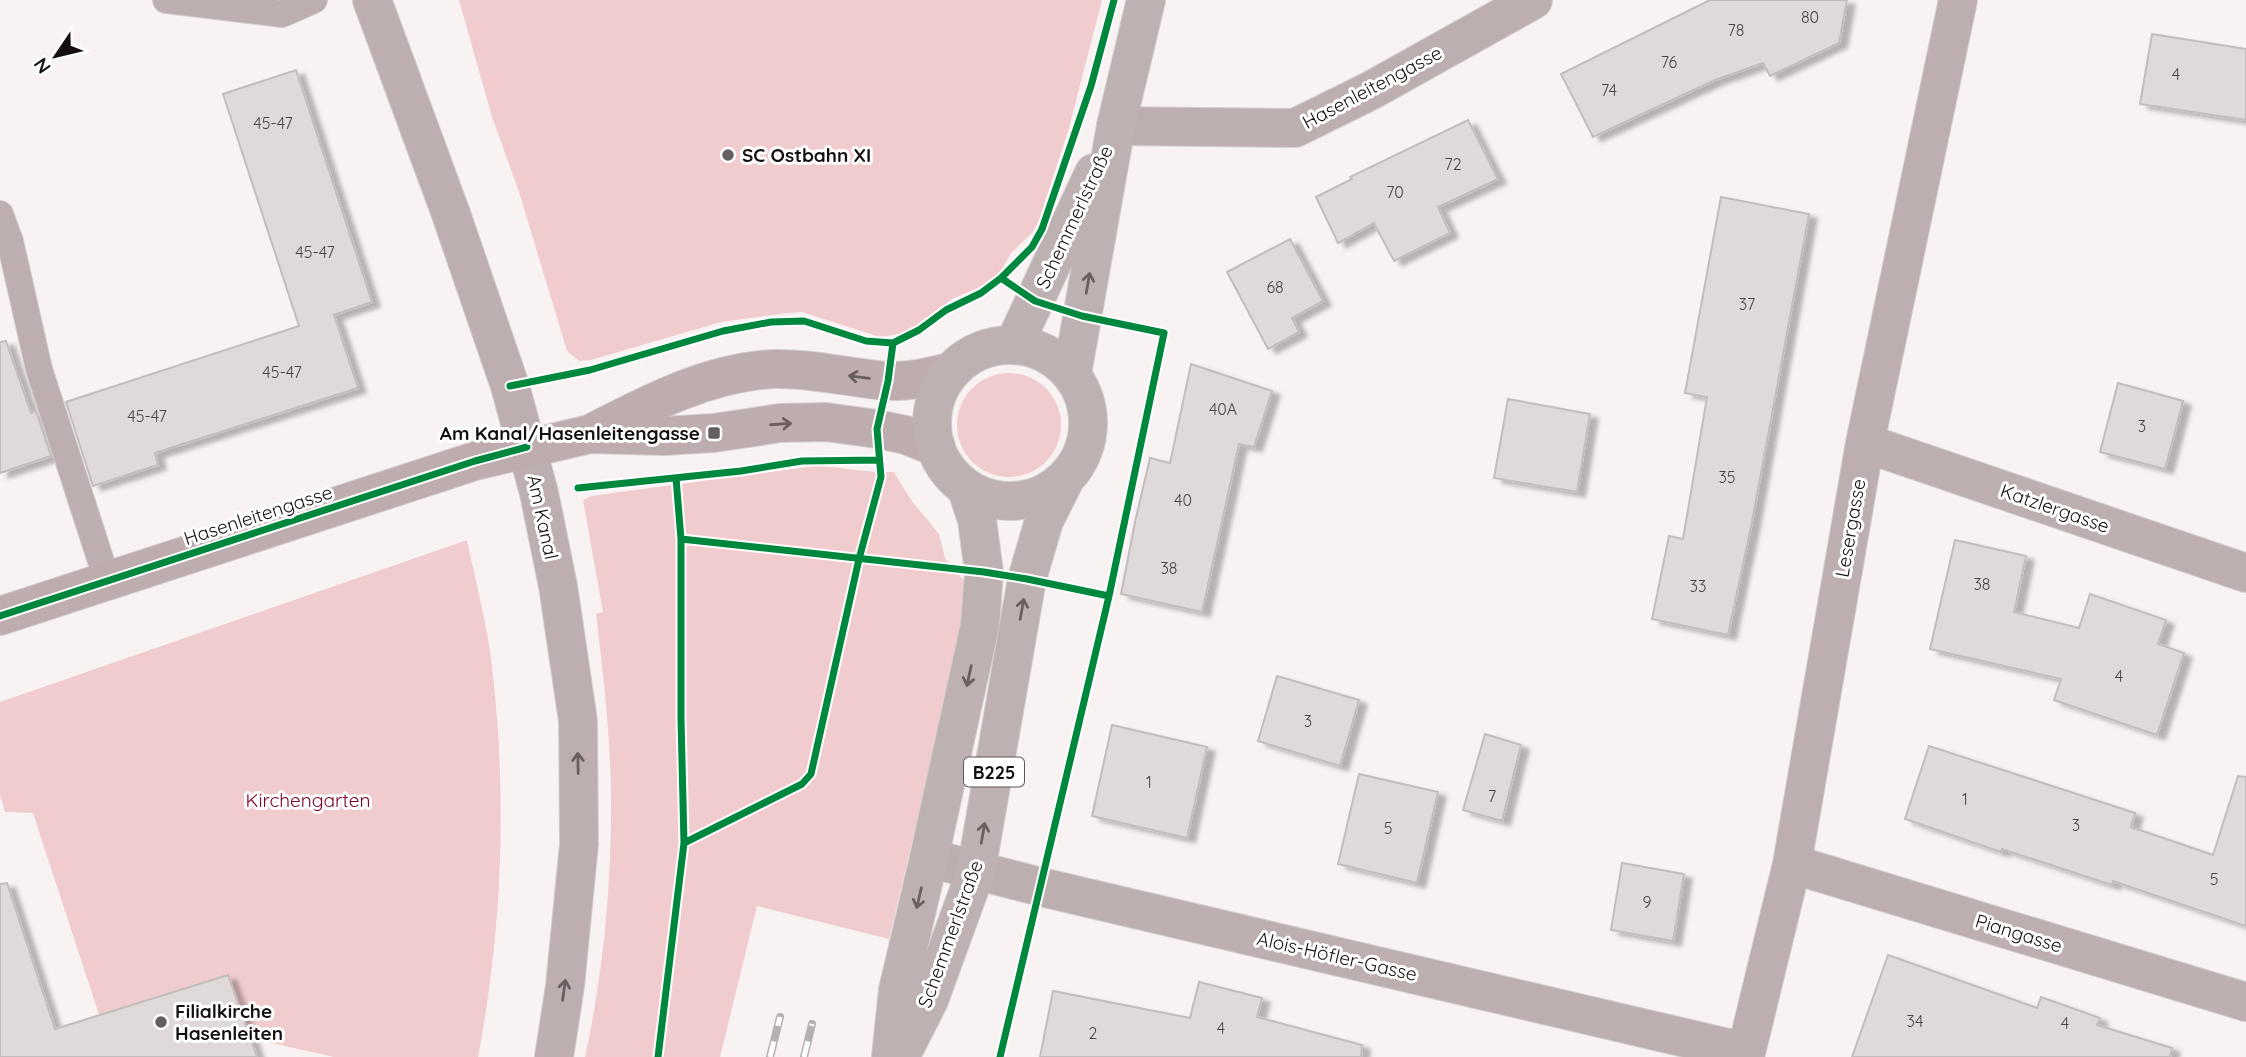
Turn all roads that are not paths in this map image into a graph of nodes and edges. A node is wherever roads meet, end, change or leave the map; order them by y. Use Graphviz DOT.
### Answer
graph roads {
  1 [pos="166,0"];
  2 [pos="314,0"];
  3 [pos="372,0"];
  4 [pos="1146,0"];
  5 [pos="1532,0"];
  6 [pos="1958,0"];
  7 [pos="1116,126"];
  8 [pos="0,214"];
  9 [pos="1014,345"];
  10 [pos="950,372"];
  11 [pos="1072,374"];
  12 [pos="590,434"];
  13 [pos="1865,443"];
  14 [pos="527,447"];
  15 [pos="936,447"];
  16 [pos="1064,481"];
  17 [pos="967,489"];
  18 [pos="2246,573"];
  19 [pos="107,580"];
  20 [pos="0,616"];
  21 [pos="929,858"];
  22 [pos="1792,864"];
  23 [pos="976,871"];
  24 [pos="2246,1002"];
  25 [pos="1745,1055"];
  26 [pos="554,1057"];
  27 [pos="891,1057"];
  28 [pos="900,1057"];
  1 -- 2 [label="lane"];
  3 -- 14 [label="street, Am Kanal"];
  4 -- 7 [label="main road, Schemmerlstraße"];
  5 -- 7 [label="street, Hasenleitengasse"];
  6 -- 13 [label="street, Lesergasse"];
  7 -- 9 [label="main road, Schemmerlstraße"];
  11 -- 7 [label="main road, Schemmerlstraße, one-way"];
  8 -- 19 [label="lane"];
  9 -- 10 [label="main road, B225"];
  9 -- 11 [label="main road, B225"];
  10 -- 12 [label="street, Hasenleitengasse, one-way"];
  10 -- 15 [label="main road, B225"];
  11 -- 16 [label="main road, B225"];
  12 -- 14 [label="street, Hasenleitengasse"];
  12 -- 15 [label="street, Hasenleitengasse, one-way"];
  13 -- 18 [label="street, Katzlergasse"];
  13 -- 22 [label="street, Lesergasse"];
  14 -- 19 [label="street, Hasenleitengasse"];
  26 -- 14 [label="street, Am Kanal, one-way"];
  15 -- 17 [label="main road, B225"];
  16 -- 17 [label="main road, B225"];
  23 -- 16 [label="main road, Schemmerlstraße / B225, one-way"];
  17 -- 21 [label="main road, Schemmerlstraße / B225, one-way"];
  19 -- 20 [label="street, Hasenleitengasse"];
  21 -- 23 [label="street, Alois-Höfler-Gasse"];
  21 -- 27 [label="main road, Schemmerlstraße / B225, one-way"];
  22 -- 24 [label="street, Piangasse"];
  22 -- 25 [label="street, Lesergasse"];
  23 -- 25 [label="street, Alois-Höfler-Gasse"];
  23 -- 28 [label="main road, Schemmerlstraße / B225"];
}
